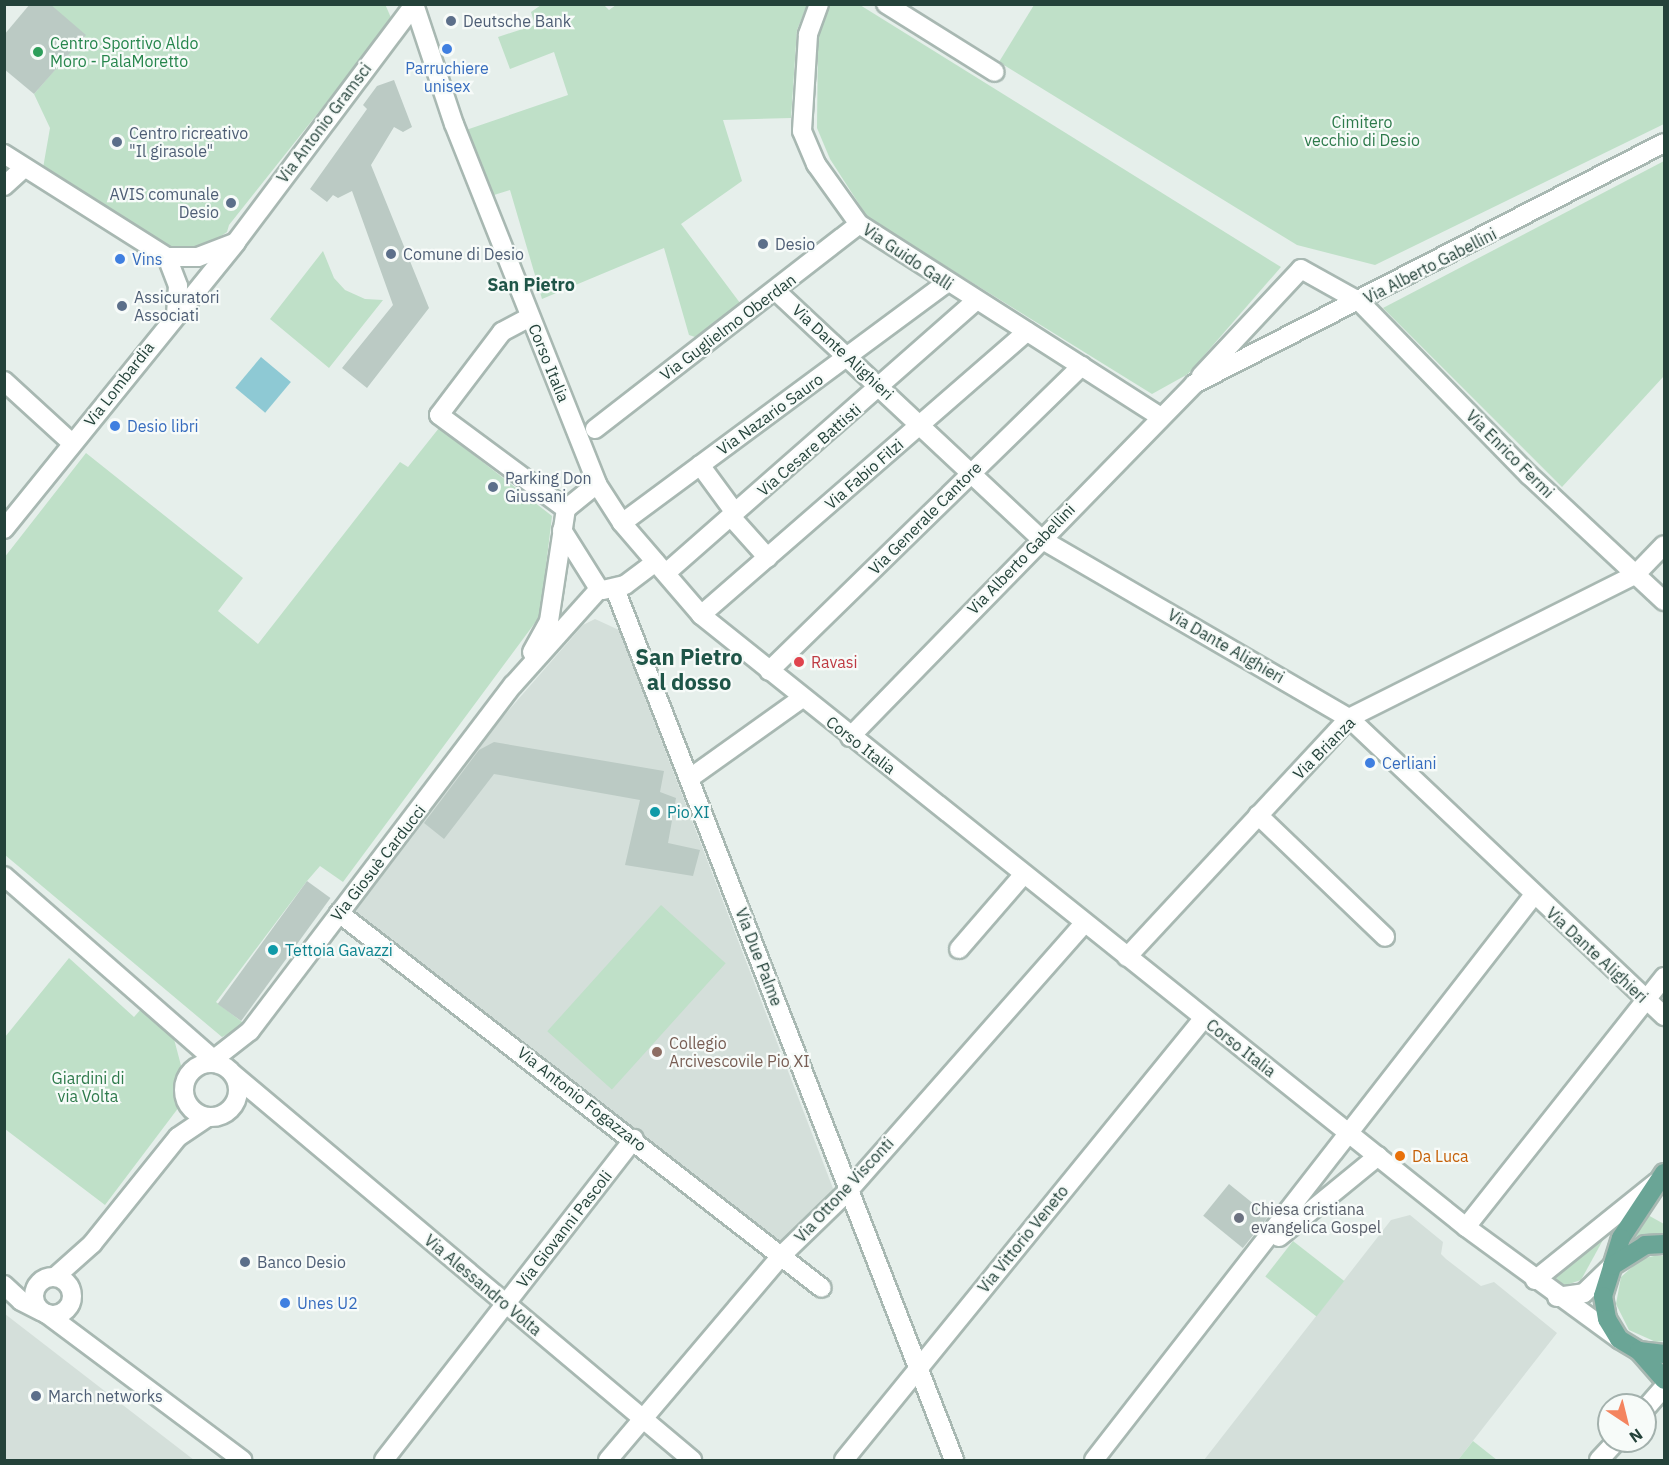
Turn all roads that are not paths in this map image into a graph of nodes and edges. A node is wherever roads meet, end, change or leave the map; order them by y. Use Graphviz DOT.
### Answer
graph roads {
  1 [pos="819,4"];
  2 [pos="886,4"];
  3 [pos="415,5"];
  4 [pos="995,72"];
  5 [pos="1665,143"];
  6 [pos="4,154"];
  7 [pos="24,168"];
  8 [pos="4,186"];
  9 [pos="859,224"];
  10 [pos="237,242"];
  11 [pos="167,257"];
  12 [pos="1301,269"];
  13 [pos="946,283"];
  14 [pos="776,291"];
  15 [pos="976,301"];
  16 [pos="1360,302"];
  17 [pos="176,312"];
  18 [pos="530,317"];
  19 [pos="1027,332"];
  20 [pos="849,358"];
  21 [pos="1082,366"];
  22 [pos="4,381"];
  23 [pos="1194,384"];
  24 [pos="882,387"];
  25 [pos="1159,416"];
  26 [pos="920,424"];
  27 [pos="595,429"];
  28 [pos="72,443"];
  29 [pos="700,465"];
  30 [pos="970,473"];
  31 [pos="597,484"];
  32 [pos="566,509"];
  33 [pos="733,519"];
  34 [pos="622,523"];
  35 [pos="4,529"];
  36 [pos="562,530"];
  37 [pos="1041,539"];
  38 [pos="1665,545"];
  39 [pos="768,558"];
  40 [pos="660,567"];
  41 [pos="1636,574"];
  42 [pos="607,589"];
  43 [pos="1665,601"];
  44 [pos="700,615"];
  45 [pos="769,671"];
  46 [pos="513,685"];
  47 [pos="802,698"];
  48 [pos="1349,718"];
  49 [pos="850,737"];
  50 [pos="690,778"];
  51 [pos="1258,815"];
  52 [pos="1024,874"];
  53 [pos="4,876"];
  54 [pos="1533,896"];
  55 [pos="339,913"];
  56 [pos="1084,923"];
  57 [pos="1385,937"];
  58 [pos="959,949"];
  59 [pos="1127,957"];
  60 [pos="1665,977"];
  61 [pos="1646,1000"];
  62 [pos="1665,1016"];
  63 [pos="1203,1018"];
  64 [pos="183,1035"];
  65 [pos="221,1066"];
  66 [pos="190,1071"];
  67 [pos="235,1104"];
  68 [pos="274,1107"];
  69 [pos="198,1113"];
  70 [pos="1352,1135"];
  71 [pos="634,1139"];
  72 [pos="1378,1156"];
  73 [pos="1661,1177"];
  74 [pos="849,1190"];
  75 [pos="1466,1227"];
  76 [pos="92,1244"];
  77 [pos="1665,1244"];
  78 [pos="782,1255"];
  79 [pos="1612,1266"];
  80 [pos="1244,1267"];
  81 [pos="4,1279"];
  82 [pos="46,1280"];
  83 [pos="1535,1280"];
  84 [pos="4,1285"];
  85 [pos="70,1288"];
  86 [pos="822,1288"];
  87 [pos="1557,1297"];
  88 [pos="505,1304"];
  89 [pos="44,1312"];
  90 [pos="1619,1339"];
  91 [pos="1639,1351"];
  92 [pos="1665,1354"];
  93 [pos="917,1369"];
  94 [pos="1665,1380"];
  95 [pos="643,1420"];
  96 [pos="242,1461"];
  97 [pos="384,1461"];
  98 [pos="608,1461"];
  99 [pos="692,1461"];
  100 [pos="844,1461"];
  101 [pos="954,1461"];
  102 [pos="1094,1461"];
  1 -- 9 [label="street, Via Guido Galli"];
  2 -- 4 [label="street"];
  3 -- 10 [label="street, Via Antonio Gramsci"];
  3 -- 18 [label="street, Corso Italia"];
  5 -- 16 [label="street, Via Alberto Gabellini"];
  6 -- 7 [label="street"];
  7 -- 8 [label="street"];
  7 -- 11 [label="street"];
  9 -- 13 [label="street, Via Guido Galli"];
  9 -- 14 [label="street, Via Guglielmo Oberdan"];
  10 -- 11 [label="street"];
  10 -- 17 [label="street, Via Lombardia"];
  11 -- 17 [label="street"];
  12 -- 16 [label="street, Via Enrico Fermi"];
  12 -- 23 [label="street, Via Alberto Gabellini"];
  13 -- 15 [label="street, Via Guido Galli"];
  13 -- 20 [label="street, Via Nazario Sauro"];
  14 -- 20 [label="street, Via Dante Alighieri"];
  14 -- 27 [label="street, Via Guglielmo Oberdan"];
  15 -- 19 [label="street, Via Guido Galli"];
  15 -- 24 [label="street, Via Cesare Battisti"];
  16 -- 23 [label="street, Via Alberto Gabellini"];
  16 -- 41 [label="street, Via Enrico Fermi"];
  17 -- 28 [label="street, Via Lombardia"];
  18 -- 31 [label="street, Corso Italia"];
  18 -- 32 [label="street"];
  19 -- 21 [label="street, Via Guido Galli"];
  19 -- 26 [label="street, Via Fabio Filzi"];
  20 -- 24 [label="street, Via Dante Alighieri"];
  20 -- 29 [label="street, Via Nazario Sauro"];
  21 -- 25 [label="street, Via Guido Galli"];
  21 -- 30 [label="street, Via Generale Cantore"];
  22 -- 28 [label="street"];
  23 -- 25 [label="street, Via Alberto Gabellini"];
  24 -- 26 [label="street, Via Dante Alighieri"];
  24 -- 33 [label="street, Via Cesare Battisti"];
  25 -- 37 [label="street, Via Alberto Gabellini"];
  26 -- 30 [label="street, Via Dante Alighieri"];
  26 -- 39 [label="street, Via Fabio Filzi"];
  28 -- 35 [label="street, Via Lombardia"];
  29 -- 33 [label="street"];
  29 -- 34 [label="street, Via Nazario Sauro"];
  30 -- 37 [label="street, Via Dante Alighieri"];
  30 -- 45 [label="street, Via Generale Cantore"];
  31 -- 32 [label="street"];
  31 -- 34 [label="street, Corso Italia"];
  32 -- 36 [label="street, Via Giosuè Carducci"];
  33 -- 39 [label="street"];
  33 -- 40 [label="street, Via Cesare Battisti"];
  34 -- 40 [label="street, Corso Italia"];
  36 -- 42 [label="street"];
  36 -- 46 [label="street, Via Giosuè Carducci"];
  37 -- 48 [label="street, Via Dante Alighieri"];
  37 -- 49 [label="street, Via Alberto Gabellini"];
  38 -- 41 [label="street, Via Brianza"];
  39 -- 44 [label="street, Via Fabio Filzi"];
  40 -- 42 [label="street, Via Cesare Battisti"];
  40 -- 44 [label="street, Corso Italia"];
  41 -- 43 [label="street, Via Enrico Fermi"];
  41 -- 48 [label="street, Via Brianza"];
  42 -- 46 [label="street, Via Giosuè Carducci"];
  42 -- 50 [label="street, Via Due Palme"];
  44 -- 45 [label="street, Corso Italia"];
  45 -- 47 [label="street, Corso Italia"];
  46 -- 55 [label="street, Via Giosuè Carducci"];
  47 -- 49 [label="street, Corso Italia"];
  47 -- 50 [label="street"];
  48 -- 51 [label="street, Via Brianza"];
  48 -- 54 [label="street, Via Dante Alighieri"];
  49 -- 52 [label="street, Corso Italia"];
  50 -- 74 [label="street, Via Due Palme"];
  51 -- 57 [label="street"];
  51 -- 59 [label="street, Via Brianza"];
  52 -- 56 [label="street, Corso Italia"];
  52 -- 58 [label="street"];
  53 -- 64 [label="street, Via Alessandro Volta"];
  54 -- 61 [label="street, Via Dante Alighieri"];
  54 -- 70 [label="street"];
  55 -- 65 [label="street, Via Giosuè Carducci"];
  55 -- 71 [label="street, Via Antonio Fogazzaro"];
  56 -- 59 [label="street, Corso Italia"];
  56 -- 74 [label="street, Via Ottone Visconti"];
  59 -- 63 [label="street, Corso Italia"];
  60 -- 61 [label="street"];
  61 -- 62 [label="street, Via Dante Alighieri"];
  61 -- 75 [label="street"];
  63 -- 70 [label="street, Corso Italia"];
  63 -- 93 [label="street, Via Vittorio Veneto"];
  64 -- 65 [label="street, Via Alessandro Volta"];
  64 -- 66 [label="street"];
  65 -- 66 [label="street"];
  65 -- 67 [label="street"];
  65 -- 68 [label="street, Via Alessandro Volta"];
  66 -- 69 [label="street"];
  67 -- 68 [label="street"];
  67 -- 69 [label="street"];
  68 -- 88 [label="street, Via Alessandro Volta"];
  69 -- 76 [label="street"];
  70 -- 72 [label="street, Corso Italia"];
  70 -- 80 [label="street"];
  71 -- 78 [label="street, Via Antonio Fogazzaro"];
  71 -- 88 [label="street, Via Giovanni Pascoli"];
  72 -- 75 [label="street, Corso Italia"];
  72 -- 80 [label="street"];
  73 -- 79 [label="main road"];
  73 -- 83 [label="street"];
  74 -- 78 [label="street, Via Ottone Visconti"];
  74 -- 93 [label="street, Via Due Palme"];
  75 -- 83 [label="street, Corso Italia"];
  76 -- 82 [label="street"];
  76 -- 85 [label="street"];
  77 -- 79 [label="main road"];
  78 -- 86 [label="street, Via Antonio Fogazzaro"];
  78 -- 95 [label="street, Via Ottone Visconti"];
  79 -- 87 [label="street"];
  79 -- 90 [label="main road"];
  80 -- 102 [label="street"];
  81 -- 82 [label="street"];
  82 -- 85 [label="street"];
  82 -- 89 [label="street"];
  83 -- 87 [label="street, Corso Italia"];
  84 -- 89 [label="street"];
  85 -- 89 [label="street"];
  87 -- 90 [label="street, Corso Italia"];
  88 -- 95 [label="street, Via Alessandro Volta"];
  88 -- 97 [label="street, Via Giovanni Pascoli"];
  89 -- 96 [label="street"];
  90 -- 91 [label="main road"];
  91 -- 92 [label="main road"];
  91 -- 94 [label="main road"];
  93 -- 100 [label="street, Via Vittorio Veneto"];
  93 -- 101 [label="street, Via Due Palme"];
  95 -- 98 [label="street, Via Ottone Visconti"];
  95 -- 99 [label="street, Via Alessandro Volta"];
}
